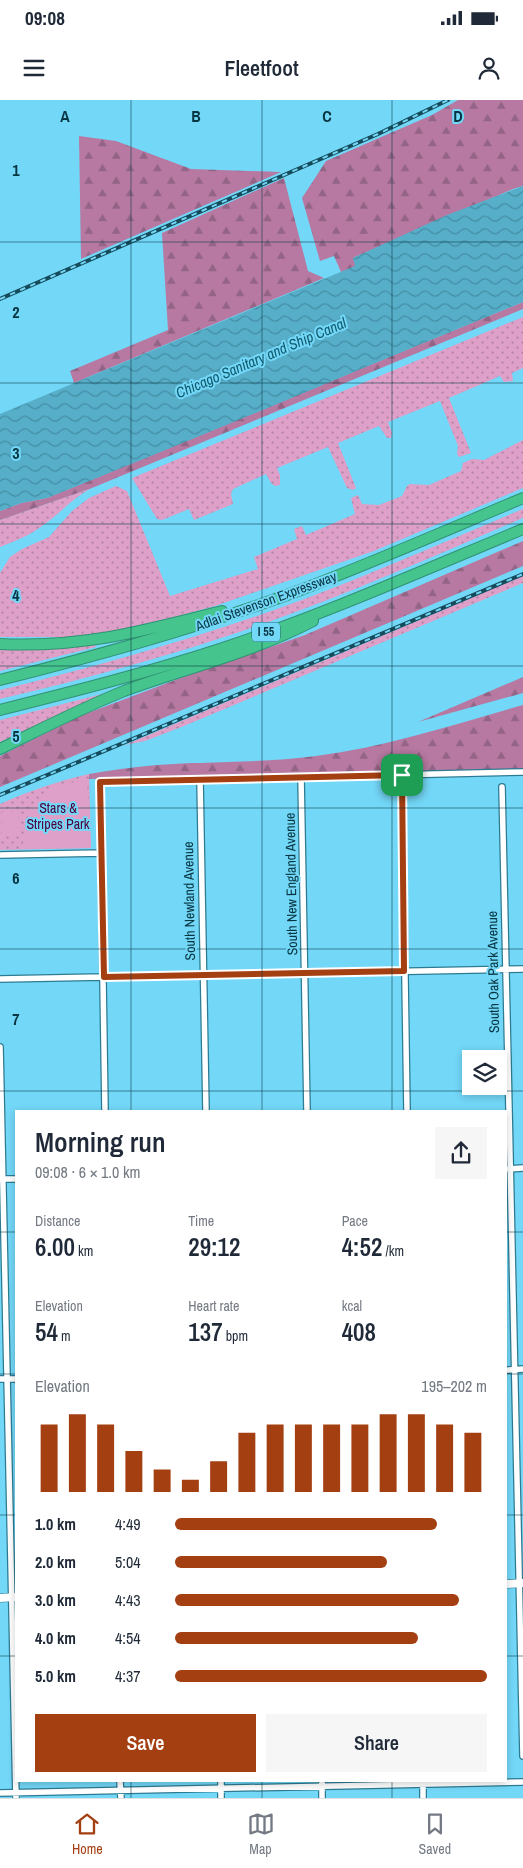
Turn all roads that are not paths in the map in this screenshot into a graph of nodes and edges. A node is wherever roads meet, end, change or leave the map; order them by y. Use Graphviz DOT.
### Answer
graph roads {
  1 [pos="523,498"];
  2 [pos="523,529"];
  3 [pos="295,592"];
  4 [pos="351,601"];
  5 [pos="0,644"];
  6 [pos="0,680"];
  7 [pos="0,710"];
  8 [pos="0,749"];
  9 [pos="523,772"];
  10 [pos="402,775"];
  11 [pos="302,777"];
  12 [pos="200,780"];
  13 [pos="502,787"];
  14 [pos="101,853"];
  15 [pos="0,855"];
  16 [pos="505,969"];
  17 [pos="523,969"];
  18 [pos="404,971"];
  19 [pos="305,973"];
  20 [pos="203,975"];
  21 [pos="104,977"];
  22 [pos="0,979"];
  23 [pos="0,1047"];
  24 [pos="106,1110"];
  25 [pos="206,1110"];
  26 [pos="307,1110"];
  27 [pos="408,1110"];
  28 [pos="523,1168"];
  29 [pos="508,1169"];
  30 [pos="15,1178"];
  31 [pos="1,1179"];
  32 [pos="523,1369"];
  33 [pos="507,1370"];
  34 [pos="513,1370"];
  35 [pos="3,1379"];
  36 [pos="521,1583"];
  37 [pos="507,1584"];
  38 [pos="14,1597"];
  39 [pos="0,1598"];
  40 [pos="523,1756"];
  41 [pos="15,1759"];
  42 [pos="16,1782"];
  43 [pos="120,1782"];
  44 [pos="523,1782"];
  45 [pos="423,1783"];
  46 [pos="322,1784"];
  47 [pos="221,1785"];
  48 [pos="120,1791"];
  49 [pos="0,1793"];
  50 [pos="16,1795"];
  51 [pos="121,1798"];
  52 [pos="221,1798"];
  53 [pos="322,1798"];
  54 [pos="423,1798"];
  1 -- 3 [label="highway, Adlai Stevenson Expressway / I 55"];
  2 -- 4 [label="highway, Adlai Stevenson Expressway / I 55"];
  3 -- 5 [label="highway"];
  3 -- 6 [label="highway, Adlai Stevenson Expressway / I 55"];
  4 -- 7 [label="highway, Adlai Stevenson Expressway / I 55"];
  4 -- 8 [label="highway"];
  9 -- 10 [label="street"];
  10 -- 11 [label="street"];
  10 -- 18 [label="street"];
  11 -- 12 [label="street"];
  11 -- 19 [label="street, South New England Avenue"];
  12 -- 14 [label="street"];
  12 -- 20 [label="street, South Newland Avenue"];
  13 -- 16 [label="street, South Oak Park Avenue"];
  14 -- 15 [label="street"];
  14 -- 21 [label="street"];
  16 -- 17 [label="street"];
  16 -- 18 [label="street"];
  16 -- 29 [label="street, South Oak Park Avenue"];
  18 -- 19 [label="street"];
  18 -- 27 [label="street"];
  19 -- 20 [label="street"];
  19 -- 26 [label="street, South New England Avenue"];
  20 -- 21 [label="street"];
  20 -- 25 [label="street, South Newland Avenue"];
  21 -- 22 [label="street"];
  21 -- 24 [label="street"];
  23 -- 31 [label="street"];
  28 -- 29 [label="street"];
  29 -- 34 [label="street, South Oak Park Avenue"];
  30 -- 31 [label="street"];
  31 -- 35 [label="street"];
  32 -- 34 [label="street"];
  33 -- 34 [label="street"];
  34 -- 36 [label="street, South Oak Park Avenue"];
  35 -- 38 [label="street"];
  36 -- 37 [label="main road"];
  36 -- 40 [label="street, South Oak Park Avenue"];
  38 -- 39 [label="main road"];
  38 -- 41 [label="street"];
  42 -- 50 [label="street"];
  43 -- 48 [label="street"];
  44 -- 45 [label="street"];
  45 -- 46 [label="street"];
  45 -- 54 [label="street"];
  46 -- 47 [label="street"];
  46 -- 53 [label="street"];
  47 -- 48 [label="street"];
  47 -- 52 [label="street"];
  48 -- 50 [label="street"];
  48 -- 51 [label="street"];
  49 -- 50 [label="street"];
}
